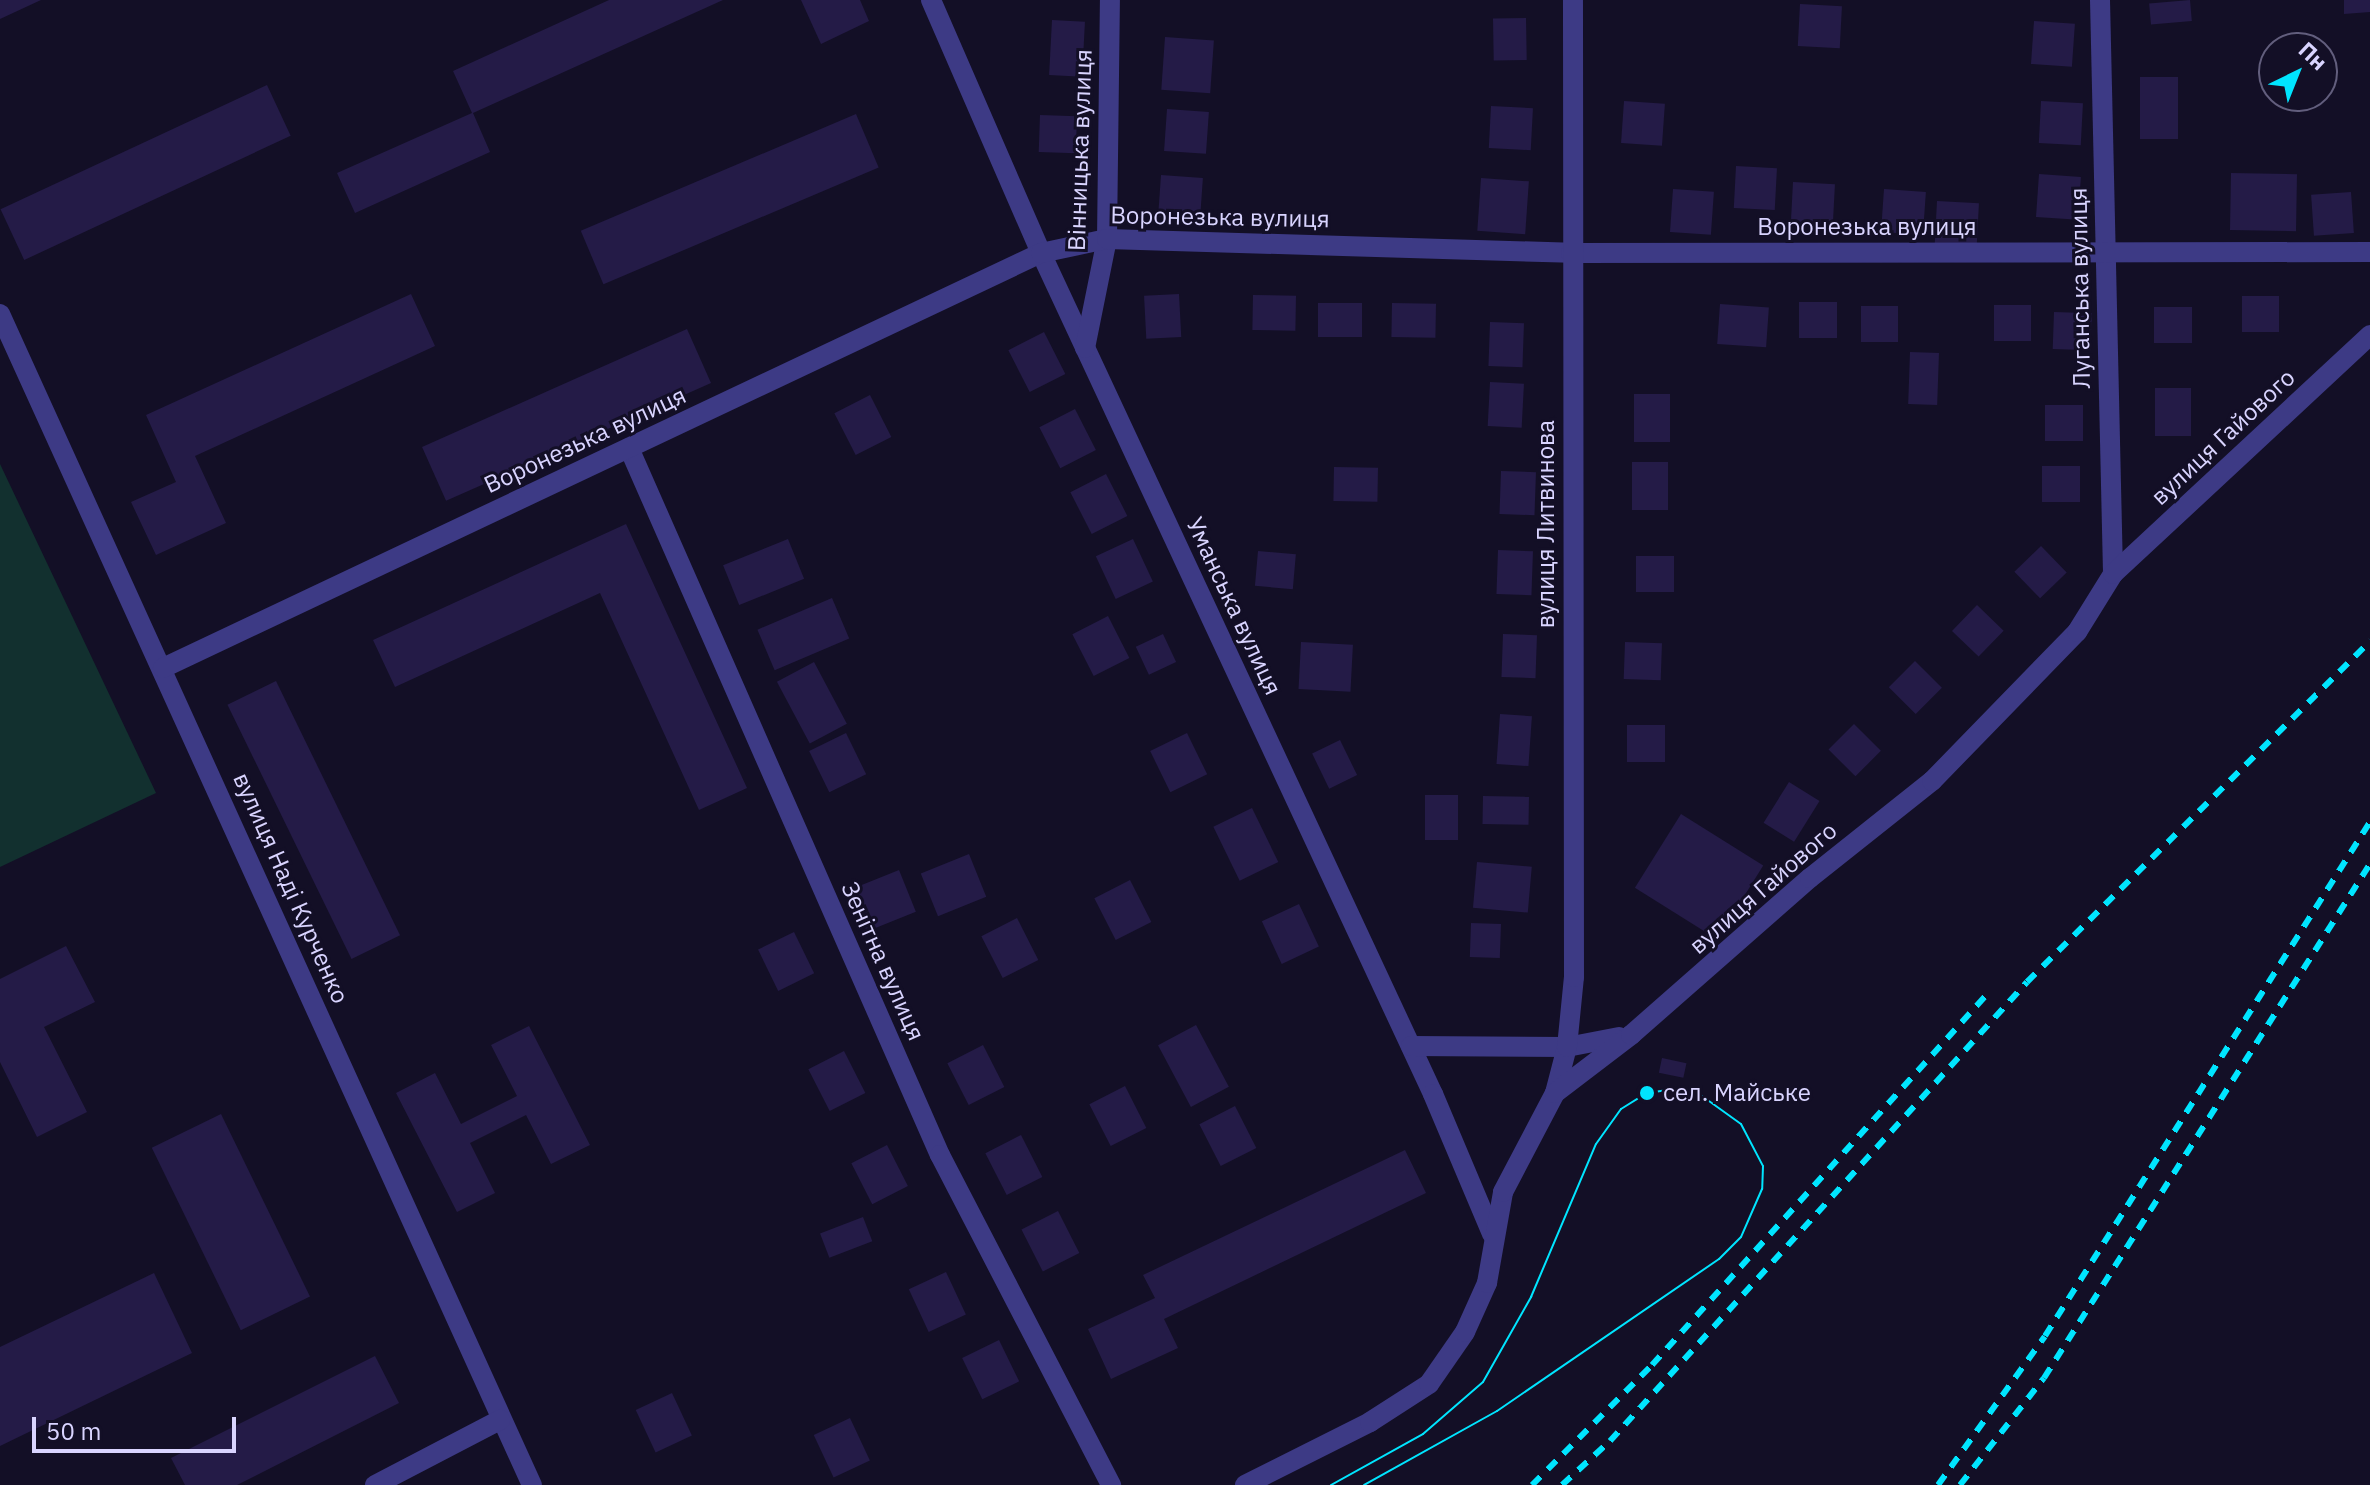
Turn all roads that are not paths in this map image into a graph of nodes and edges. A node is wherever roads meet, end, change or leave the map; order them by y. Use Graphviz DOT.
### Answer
graph roads {
  1 [pos="931,0"];
  2 [pos="1110,0"];
  3 [pos="1573,0"];
  4 [pos="2100,0"];
  5 [pos="1107,239"];
  6 [pos="2370,252"];
  7 [pos="1041,253"];
  8 [pos="1571,253"];
  9 [pos="2106,254"];
  10 [pos="0,314"];
  11 [pos="2370,335"];
  12 [pos="1085,348"];
  13 [pos="629,448"];
  14 [pos="2113,574"];
  15 [pos="163,668"];
  16 [pos="1631,1035"];
  17 [pos="1411,1046"];
  18 [pos="1567,1047"];
  19 [pos="1555,1093"];
  20 [pos="1492,1234"];
  21 [pos="500,1420"];
  22 [pos="375,1485"];
  23 [pos="532,1485"];
  24 [pos="1111,1485"];
  25 [pos="1245,1485"];
  1 -- 7 [label="street, Уманська вулиця"];
  2 -- 5 [label="street, Вінницька вулиця"];
  3 -- 8 [label="street, вулиця Литвинова"];
  4 -- 9 [label="street, Луганська вулиця"];
  5 -- 7 [label="street, Воронезька вулиця"];
  5 -- 8 [label="street, Воронезька вулиця"];
  5 -- 12 [label="street, Вінницька вулиця"];
  6 -- 9 [label="street, Воронезька вулиця"];
  7 -- 12 [label="street, Уманська вулиця"];
  7 -- 13 [label="street, Воронезька вулиця"];
  8 -- 9 [label="street, Воронезька вулиця"];
  8 -- 18 [label="street, вулиця Литвинова"];
  9 -- 14 [label="street, Луганська вулиця"];
  10 -- 15 [label="street, вулиця Наді Курченко"];
  11 -- 14 [label="street, вулиця Гайового"];
  12 -- 17 [label="street, Уманська вулиця"];
  13 -- 15 [label="street, Воронезька вулиця"];
  13 -- 24 [label="street, Зенітна вулиця"];
  14 -- 16 [label="street, вулиця Гайового"];
  15 -- 21 [label="street, вулиця Наді Курченко"];
  16 -- 18 [label="street"];
  16 -- 19 [label="street, вулиця Гайового"];
  17 -- 18 [label="street"];
  17 -- 20 [label="street, Уманська вулиця"];
  18 -- 19 [label="street, вулиця Литвинова"];
  19 -- 20 [label="street, вулиця Гайового"];
  20 -- 25 [label="street, вулиця Гайового"];
  21 -- 22 [label="street"];
  21 -- 23 [label="street, вулиця Наді Курченко"];
}
